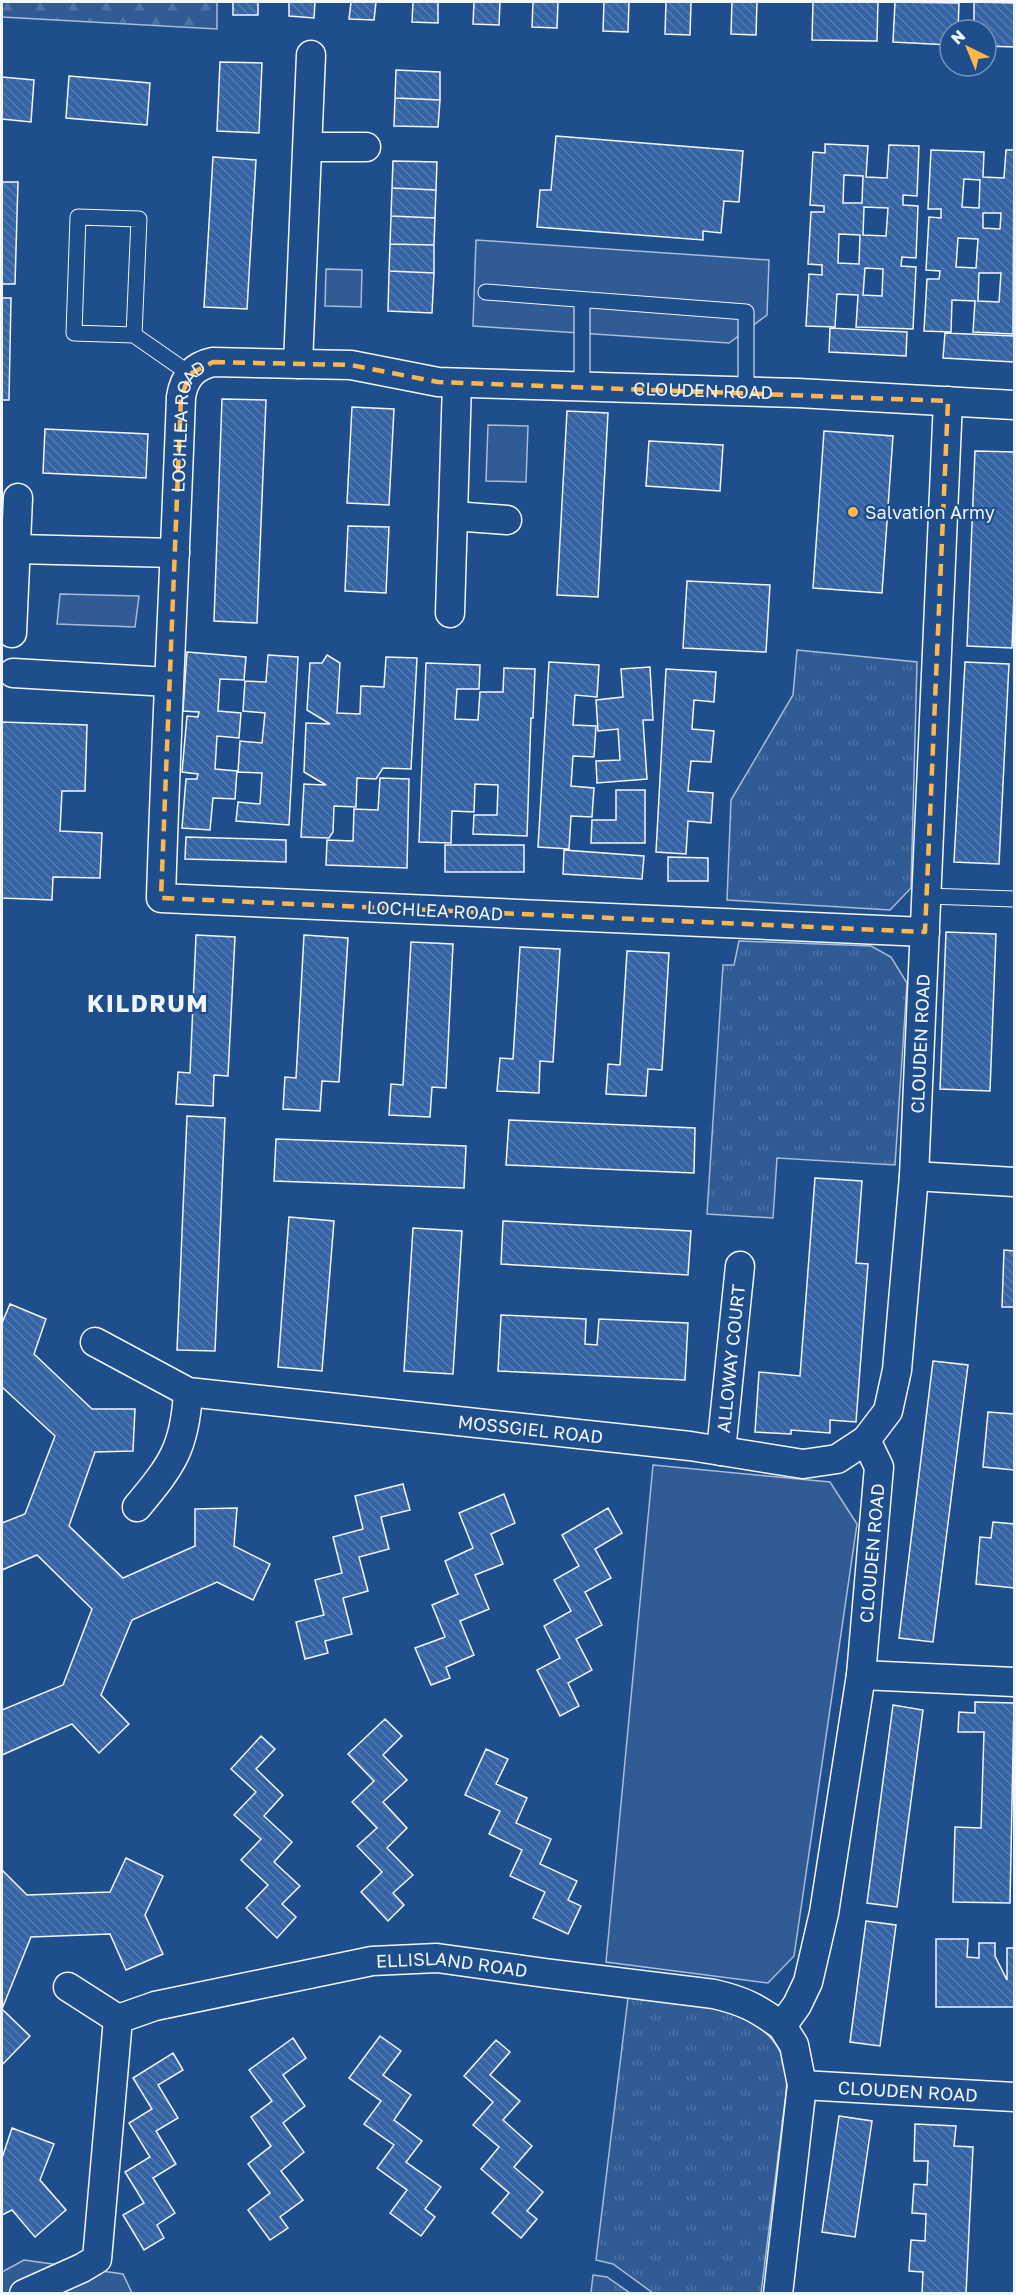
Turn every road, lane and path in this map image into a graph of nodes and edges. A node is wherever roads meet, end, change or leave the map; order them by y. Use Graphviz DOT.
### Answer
graph roads {
  1 [pos="311,55"];
  2 [pos="308,147"];
  3 [pos="366,147"];
  4 [pos="486,292"];
  5 [pos="582,300"];
  6 [pos="134,335"];
  7 [pos="298,364"];
  8 [pos="190,374"];
  9 [pos="448,382"];
  10 [pos="582,386"];
  11 [pos="746,391"];
  12 [pos="948,401"];
  13 [pos="1014,405"];
  14 [pos="18,498"];
  15 [pos="453,516"];
  16 [pos="507,520"];
  17 [pos="17,549"];
  18 [pos="175,554"];
  19 [pos="450,613"];
  20 [pos="12,633"];
  21 [pos="13,673"];
  22 [pos="168,681"];
  23 [pos="927,896"];
  24 [pos="1014,899"];
  25 [pos="925,932"];
  26 [pos="914,1176"];
  27 [pos="1014,1182"];
  28 [pos="740,1266"];
  29 [pos="95,1342"];
  30 [pos="188,1392"];
  31 [pos="866,1440"];
  32 [pos="721,1451"];
  33 [pos="137,1507"];
  34 [pos="861,1675"];
  35 [pos="1014,1682"];
  36 [pos="68,1987"];
  37 [pos="118,2019"];
  38 [pos="782,2026"];
  39 [pos="802,2085"];
  40 [pos="1014,2097"];
  41 [pos="24,2294"];
  42 [pos="778,2294"];
  1 -- 2 [label="street"];
  2 -- 3 [label="street"];
  2 -- 7 [label="street"];
  4 -- 5 [label="lane"];
  5 -- 10 [label="lane"];
  5 -- 11 [label="lane"];
  6 -- 6 [label="lane"];
  6 -- 8 [label="lane"];
  7 -- 8 [label="street, LOCHLEA ROAD"];
  7 -- 9 [label="street, LOCHLEA ROAD"];
  8 -- 18 [label="street, LOCHLEA ROAD"];
  9 -- 10 [label="street, CLOUDEN ROAD"];
  9 -- 15 [label="street"];
  10 -- 11 [label="street, CLOUDEN ROAD"];
  11 -- 12 [label="street, CLOUDEN ROAD"];
  12 -- 13 [label="street, CLOUDEN ROAD"];
  12 -- 23 [label="street, CLOUDEN ROAD"];
  14 -- 17 [label="street"];
  15 -- 16 [label="street"];
  15 -- 19 [label="street"];
  17 -- 18 [label="street"];
  17 -- 20 [label="street"];
  18 -- 22 [label="street, LOCHLEA ROAD"];
  21 -- 22 [label="street"];
  22 -- 25 [label="street, LOCHLEA ROAD"];
  23 -- 24 [label="lane"];
  23 -- 25 [label="street, CLOUDEN ROAD"];
  25 -- 26 [label="street, CLOUDEN ROAD"];
  26 -- 27 [label="street"];
  26 -- 31 [label="street, CLOUDEN ROAD"];
  28 -- 32 [label="street, ALLOWAY COURT"];
  29 -- 30 [label="street, MOSSGIEL ROAD"];
  30 -- 32 [label="street, MOSSGIEL ROAD"];
  30 -- 33 [label="street"];
  31 -- 32 [label="street, MOSSGIEL ROAD"];
  31 -- 34 [label="street, CLOUDEN ROAD"];
  34 -- 35 [label="street"];
  34 -- 38 [label="street, CLOUDEN ROAD"];
  36 -- 37 [label="street"];
  37 -- 38 [label="street, ELLISLAND ROAD"];
  37 -- 41 [label="street"];
  38 -- 39 [label="street"];
  39 -- 40 [label="street, CLOUDEN ROAD"];
  39 -- 42 [label="street"];
}
